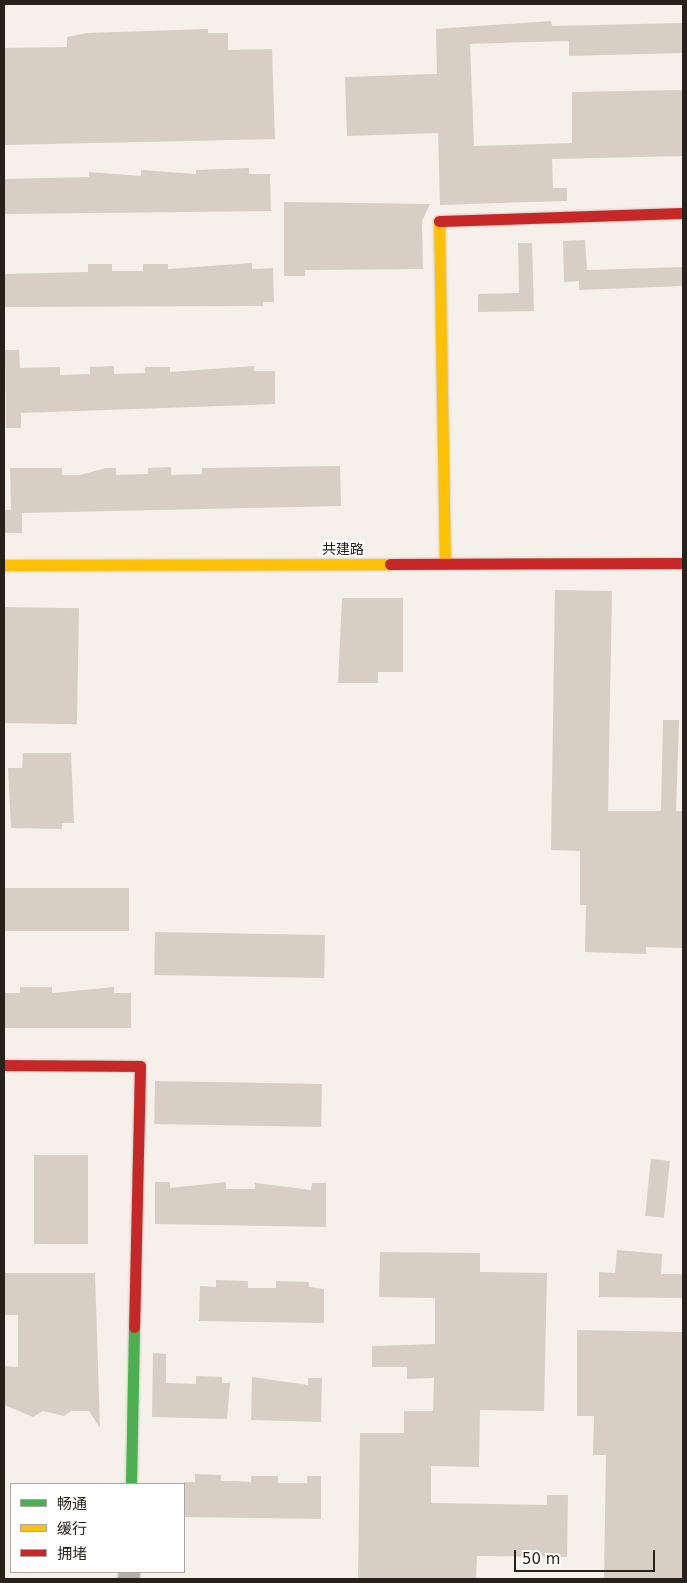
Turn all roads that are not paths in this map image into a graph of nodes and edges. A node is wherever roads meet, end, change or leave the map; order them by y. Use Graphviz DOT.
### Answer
graph roads {
  1 [pos="683,213"];
  2 [pos="683,563"];
  3 [pos="445,564"];
  4 [pos="4,565"];
  5 [pos="4,1064"];
  6 [pos="131,1483"];
  1 -- 3 [label="street"];
  2 -- 3 [label="street, 共建路"];
  3 -- 4 [label="street, 共建路"];
  5 -- 6 [label="street"];
}
